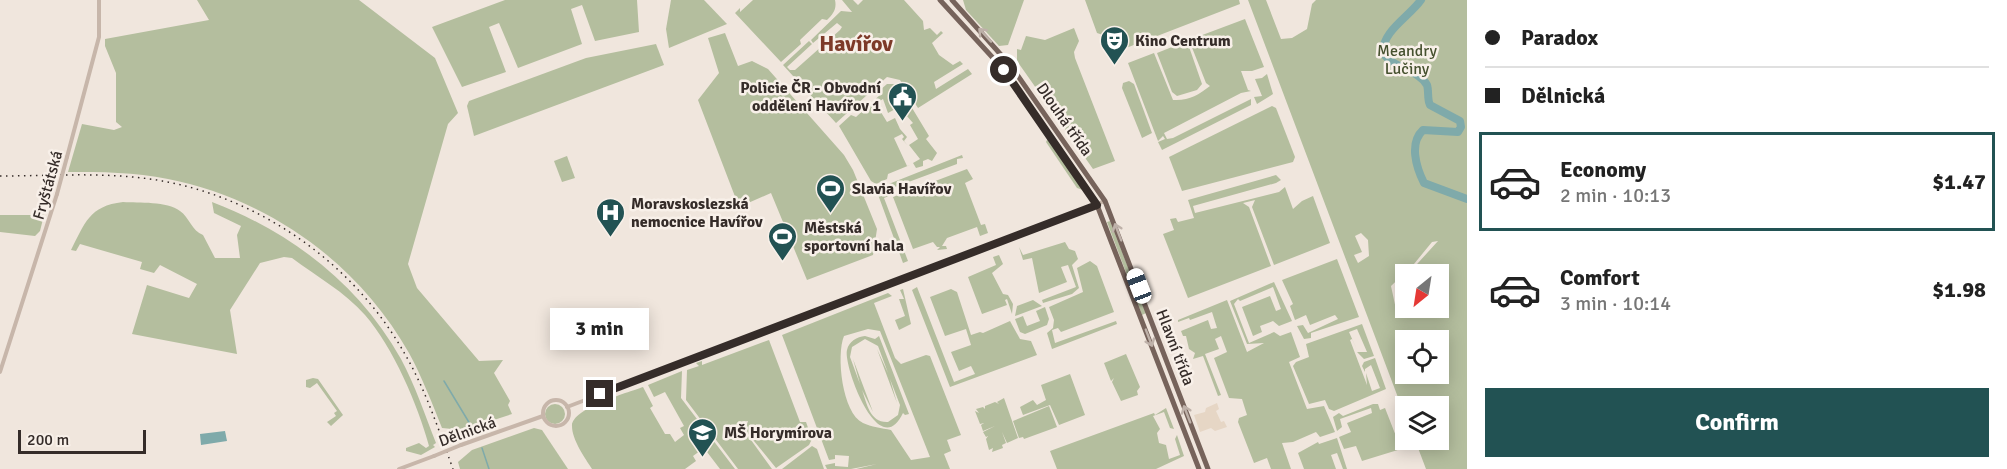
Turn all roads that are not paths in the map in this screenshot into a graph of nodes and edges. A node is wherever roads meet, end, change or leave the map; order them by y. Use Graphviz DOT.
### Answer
graph roads {
  1 [pos="99,0"];
  2 [pos="940,0"];
  3 [pos="952,0"];
  4 [pos="1006,59"];
  5 [pos="1004,70"];
  6 [pos="1105,201"];
  7 [pos="1097,205"];
  8 [pos="0,372"];
  9 [pos="567,407"];
  10 [pos="543,416"];
  11 [pos="399,469"];
  12 [pos="1199,469"];
  13 [pos="1208,469"];
  1 -- 8 [label="street, Fryštátská, bridge"];
  2 -- 5 [label="main road"];
  4 -- 3 [label="main road, Dlouhá třída, one-way"];
  4 -- 5 [label="main road"];
  4 -- 6 [label="main road, Dlouhá třída"];
  5 -- 7 [label="main road"];
  6 -- 7 [label="street"];
  13 -- 6 [label="main road, Hlavní třída, one-way"];
  7 -- 9 [label="street"];
  7 -- 12 [label="main road, one-way"];
  9 -- 10 [label="street"];
  9 -- 10 [label="street"];
  10 -- 11 [label="street, Dělnická, bridge"];
}
